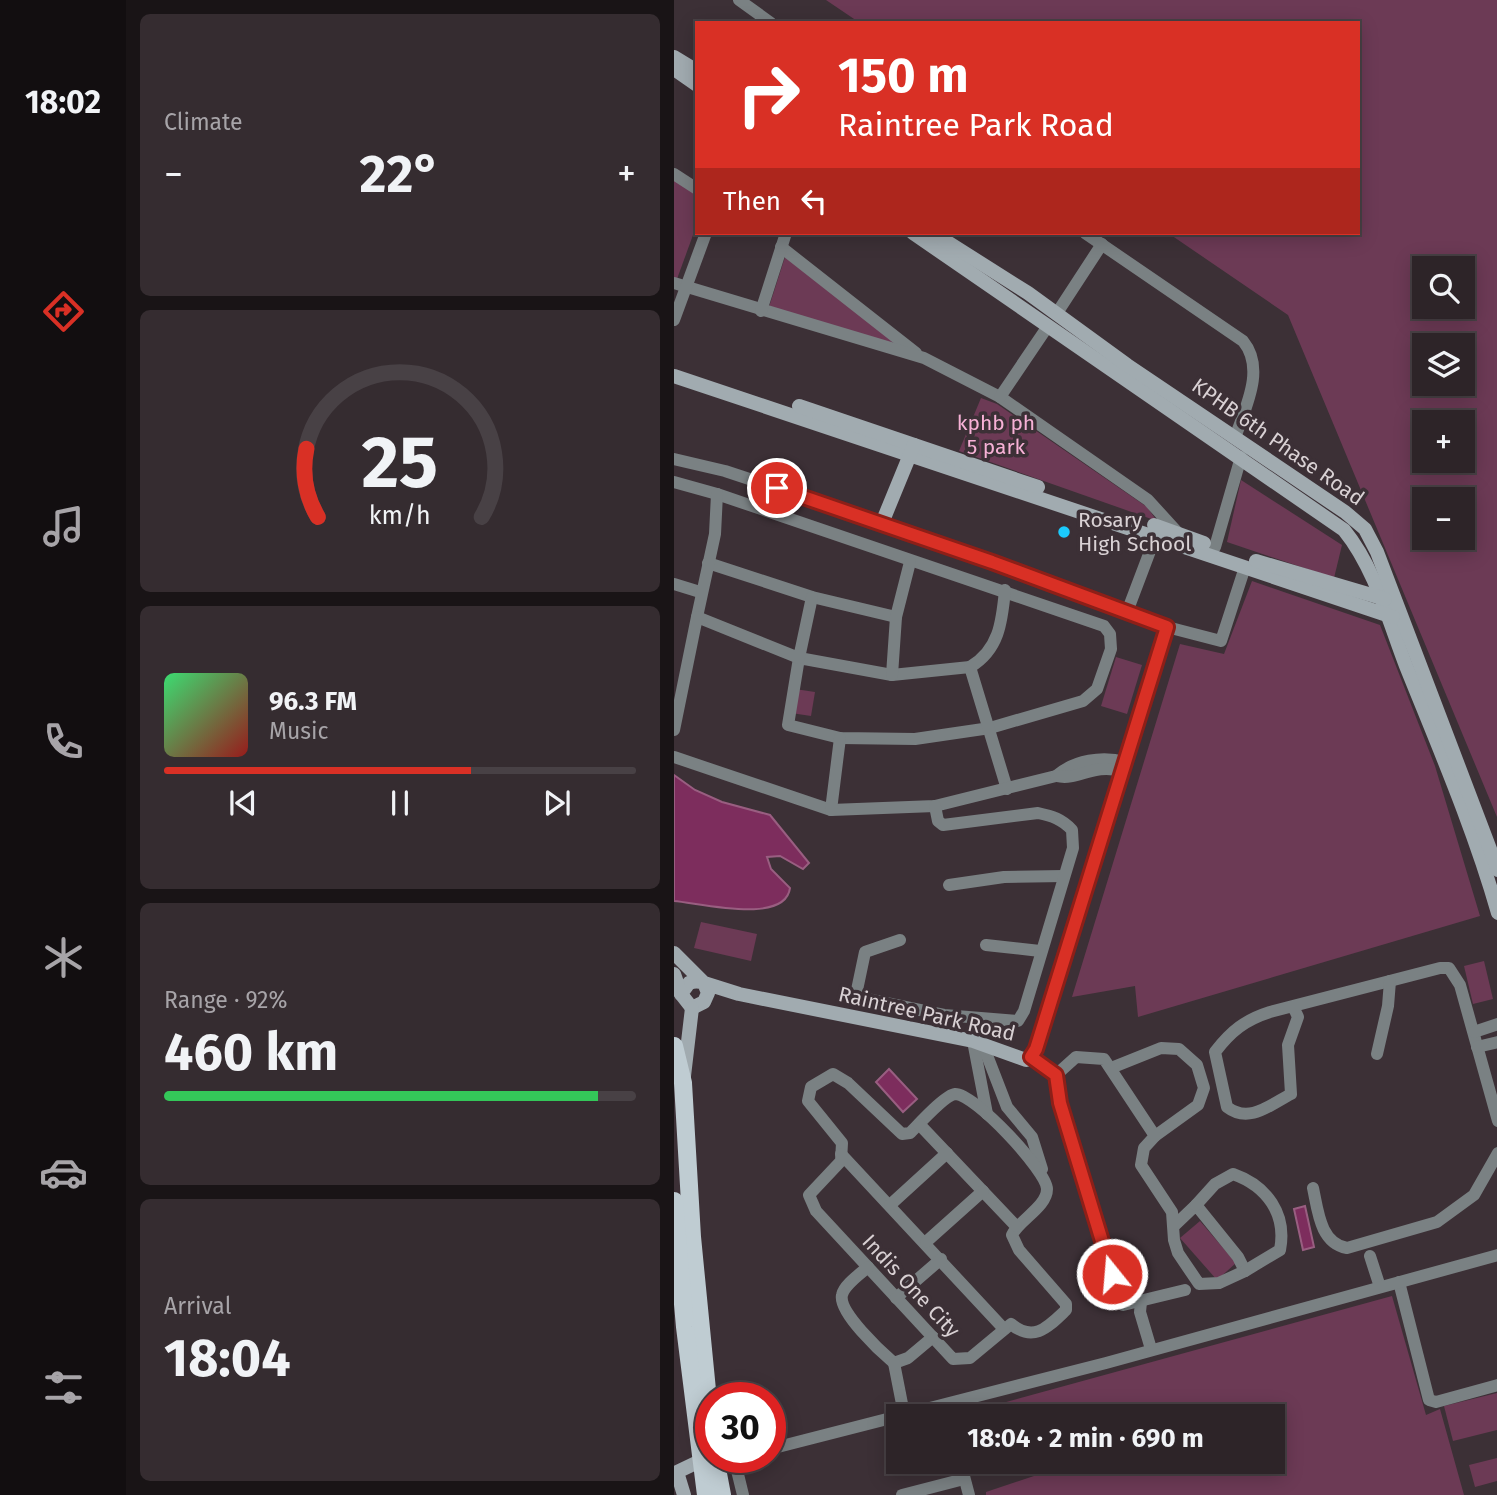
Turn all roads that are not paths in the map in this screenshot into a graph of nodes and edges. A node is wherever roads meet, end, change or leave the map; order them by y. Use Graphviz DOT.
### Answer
graph roads {
  1 [pos="739,0"];
  2 [pos="768,21"];
  3 [pos="674,57"];
  4 [pos="674,69"];
  5 [pos="695,70"];
  6 [pos="695,84"];
  7 [pos="674,174"];
  8 [pos="695,188"];
  9 [pos="705,235"];
  10 [pos="785,235"];
  11 [pos="916,235"];
  12 [pos="936,235"];
  13 [pos="1088,235"];
  14 [pos="1102,244"];
  15 [pos="781,247"];
  16 [pos="680,285"];
  17 [pos="760,311"];
  18 [pos="1057,313"];
  19 [pos="674,320"];
  20 [pos="1048,326"];
  21 [pos="924,358"];
  22 [pos="674,367"];
  23 [pos="674,376"];
  24 [pos="1000,397"];
  25 [pos="1235,438"];
  26 [pos="912,450"];
  27 [pos="1241,457"];
  28 [pos="674,459"];
  29 [pos="674,482"];
  30 [pos="717,494"];
  31 [pos="882,523"];
  32 [pos="1158,532"];
  33 [pos="1179,534"];
  34 [pos="1215,547"];
  35 [pos="910,562"];
  36 [pos="708,563"];
  37 [pos="1245,567"];
  38 [pos="674,584"];
  39 [pos="1005,590"];
  40 [pos="700,592"];
  41 [pos="812,597"];
  42 [pos="1379,597"];
  43 [pos="1395,601"];
  44 [pos="1127,612"];
  45 [pos="1386,615"];
  46 [pos="697,617"];
  47 [pos="896,617"];
  48 [pos="1401,618"];
  49 [pos="1167,627"];
  50 [pos="799,658"];
  51 [pos="970,667"];
  52 [pos="892,675"];
  53 [pos="990,728"];
  54 [pos="674,730"];
  55 [pos="840,738"];
  56 [pos="674,757"];
  57 [pos="1123,767"];
  58 [pos="1007,789"];
  59 [pos="935,806"];
  60 [pos="831,810"];
  61 [pos="1497,870"];
  62 [pos="1064,876"];
  63 [pos="949,885"];
  64 [pos="1497,913"];
  65 [pos="900,940"];
  66 [pos="986,945"];
  67 [pos="1040,951"];
  68 [pos="674,953"];
  69 [pos="674,974"];
  70 [pos="1390,981"];
  71 [pos="704,984"];
  72 [pos="739,994"];
  73 [pos="681,995"];
  74 [pos="698,1005"];
  75 [pos="1293,1006"];
  76 [pos="1497,1024"];
  77 [pos="1476,1031"];
  78 [pos="1497,1042"];
  79 [pos="978,1043"];
  80 [pos="674,1046"];
  81 [pos="1477,1047"];
  82 [pos="1072,1053"];
  83 [pos="1377,1054"];
  84 [pos="1030,1057"];
  85 [pos="1111,1068"];
  86 [pos="1052,1074"];
  87 [pos="1485,1075"];
  88 [pos="683,1083"];
  89 [pos="1497,1087"];
  90 [pos="985,1093"];
  91 [pos="1007,1107"];
  92 [pos="987,1114"];
  93 [pos="1497,1121"];
  94 [pos="919,1124"];
  95 [pos="1155,1136"];
  96 [pos="947,1153"];
  97 [pos="1497,1153"];
  98 [pos="841,1154"];
  99 [pos="1044,1176"];
  100 [pos="1313,1188"];
  101 [pos="983,1191"];
  102 [pos="674,1201"];
  103 [pos="890,1205"];
  104 [pos="1196,1205"];
  105 [pos="1016,1226"];
  106 [pos="1174,1226"];
  107 [pos="926,1242"];
  108 [pos="1497,1255"];
  109 [pos="1370,1256"];
  110 [pos="941,1259"];
  111 [pos="868,1267"];
  112 [pos="1245,1271"];
  113 [pos="1399,1282"];
  114 [pos="1380,1287"];
  115 [pos="1185,1290"];
  116 [pos="896,1298"];
  117 [pos="1141,1305"];
  118 [pos="1004,1329"];
  119 [pos="679,1330"];
  120 [pos="933,1337"];
  121 [pos="1151,1349"];
  122 [pos="894,1363"];
  123 [pos="695,1382"];
  124 [pos="706,1382"];
  125 [pos="1497,1385"];
  126 [pos="902,1404"];
  127 [pos="963,1404"];
  128 [pos="886,1418"];
  129 [pos="786,1445"];
  130 [pos="695,1465"];
  131 [pos="675,1470"];
  132 [pos="714,1473"];
  133 [pos="720,1473"];
  134 [pos="728,1473"];
  135 [pos="953,1474"];
  136 [pos="963,1474"];
  137 [pos="908,1494"];
  138 [pos="684,1495"];
  139 [pos="706,1495"];
  140 [pos="722,1495"];
  141 [pos="743,1495"];
  142 [pos="969,1495"];
  1 -- 2 [label="street"];
  3 -- 5 [label="street"];
  4 -- 6 [label="street"];
  7 -- 8 [label="street"];
  9 -- 16 [label="street"];
  10 -- 15 [label="street"];
  11 -- 20 [label="street, KPHB 6th Phase Road"];
  12 -- 18 [label="street, KPHB 6th Phase Road"];
  13 -- 14 [label="street"];
  14 -- 18 [label="street"];
  14 -- 25 [label="street"];
  15 -- 17 [label="street"];
  15 -- 21 [label="street"];
  16 -- 17 [label="street"];
  16 -- 19 [label="street"];
  17 -- 21 [label="street"];
  18 -- 25 [label="street, KPHB 6th Phase Road"];
  20 -- 24 [label="street"];
  20 -- 27 [label="street, KPHB 6th Phase Road"];
  21 -- 24 [label="street"];
  22 -- 26 [label="street"];
  23 -- 26 [label="street"];
  24 -- 33 [label="street"];
  25 -- 43 [label="street, KPHB 6th Phase Road"];
  26 -- 31 [label="street"];
  26 -- 32 [label="street"];
  27 -- 34 [label="street"];
  27 -- 42 [label="street, KPHB 6th Phase Road"];
  28 -- 31 [label="street"];
  29 -- 30 [label="street"];
  30 -- 35 [label="street"];
  30 -- 36 [label="street"];
  31 -- 44 [label="street"];
  32 -- 33 [label="street"];
  32 -- 37 [label="street"];
  32 -- 44 [label="street"];
  33 -- 34 [label="street"];
  34 -- 42 [label="street"];
  35 -- 39 [label="street"];
  35 -- 47 [label="street"];
  36 -- 40 [label="street"];
  36 -- 41 [label="street"];
  37 -- 45 [label="street"];
  37 -- 49 [label="street"];
  38 -- 40 [label="street"];
  39 -- 51 [label="street"];
  39 -- 53 [label="street"];
  40 -- 46 [label="street"];
  41 -- 47 [label="street"];
  41 -- 50 [label="street"];
  42 -- 43 [label="street"];
  42 -- 45 [label="street, KPHB 6th Phase Road"];
  43 -- 48 [label="street, KPHB 6th Phase Road"];
  44 -- 49 [label="street"];
  45 -- 48 [label="street"];
  45 -- 64 [label="street, KPHB 6th Phase Road"];
  46 -- 50 [label="street"];
  46 -- 54 [label="street"];
  47 -- 52 [label="street"];
  48 -- 61 [label="street, KPHB 6th Phase Road"];
  49 -- 57 [label="street, Raintree Park Road"];
  50 -- 52 [label="street"];
  50 -- 55 [label="street"];
  51 -- 52 [label="street"];
  51 -- 53 [label="street"];
  53 -- 55 [label="street"];
  53 -- 58 [label="street"];
  55 -- 60 [label="street"];
  56 -- 60 [label="street"];
  57 -- 58 [label="street"];
  57 -- 84 [label="street, Raintree Park Road"];
  58 -- 59 [label="street"];
  59 -- 60 [label="street"];
  59 -- 62 [label="street"];
  62 -- 63 [label="street"];
  62 -- 67 [label="street"];
  65 -- 67 [label="street"];
  66 -- 67 [label="street"];
  68 -- 71 [label="street"];
  69 -- 73 [label="street"];
  70 -- 75 [label="street"];
  70 -- 77 [label="street"];
  70 -- 83 [label="street"];
  71 -- 72 [label="street, Raintree Park Road"];
  71 -- 73 [label="street"];
  71 -- 74 [label="street"];
  72 -- 74 [label="street, Raintree Park Road"];
  72 -- 79 [label="street, Raintree Park Road"];
  73 -- 74 [label="street"];
  74 -- 88 [label="street"];
  75 -- 75 [label="street"];
  76 -- 77 [label="street"];
  77 -- 81 [label="street"];
  78 -- 81 [label="street"];
  79 -- 84 [label="street, Raintree Park Road"];
  79 -- 90 [label="street"];
  79 -- 91 [label="street"];
  80 -- 88 [label="main road"];
  81 -- 87 [label="street"];
  82 -- 86 [label="street"];
  84 -- 86 [label="street"];
  84 -- 86 [label="street"];
  85 -- 86 [label="street"];
  85 -- 95 [label="street"];
  85 -- 95 [label="street"];
  86 -- 117 [label="street"];
  87 -- 89 [label="street"];
  87 -- 93 [label="street"];
  88 -- 124 [label="main road"];
  90 -- 91 [label="street"];
  90 -- 92 [label="street"];
  91 -- 99 [label="street"];
  92 -- 94 [label="street"];
  92 -- 99 [label="street"];
  94 -- 96 [label="street"];
  94 -- 98 [label="street"];
  95 -- 106 [label="street"];
  96 -- 101 [label="street"];
  96 -- 103 [label="street"];
  97 -- 100 [label="street"];
  98 -- 103 [label="street"];
  98 -- 111 [label="street, Indis One City"];
  99 -- 105 [label="street"];
  101 -- 105 [label="street"];
  101 -- 107 [label="street"];
  102 -- 119 [label="main road"];
  103 -- 107 [label="street"];
  104 -- 106 [label="street"];
  104 -- 112 [label="street"];
  104 -- 112 [label="street"];
  105 -- 118 [label="street"];
  106 -- 112 [label="street"];
  107 -- 110 [label="street"];
  108 -- 113 [label="street"];
  109 -- 114 [label="street"];
  110 -- 116 [label="street"];
  110 -- 118 [label="street"];
  111 -- 116 [label="street, Indis One City"];
  111 -- 122 [label="street"];
  113 -- 114 [label="street"];
  113 -- 125 [label="street"];
  114 -- 121 [label="street"];
  115 -- 117 [label="street"];
  116 -- 120 [label="street, Indis One City"];
  117 -- 121 [label="street"];
  118 -- 120 [label="street, Indis One City"];
  119 -- 123 [label="main road"];
  120 -- 122 [label="street"];
  121 -- 127 [label="street"];
  122 -- 126 [label="street"];
  128 -- 129 [label="street"];
  130 -- 131 [label="street"];
  131 -- 138 [label="street"];
  132 -- 139 [label="main road"];
  133 -- 140 [label="main road"];
  134 -- 141 [label="street"];
  135 -- 137 [label="street"];
  136 -- 142 [label="street"];
}
